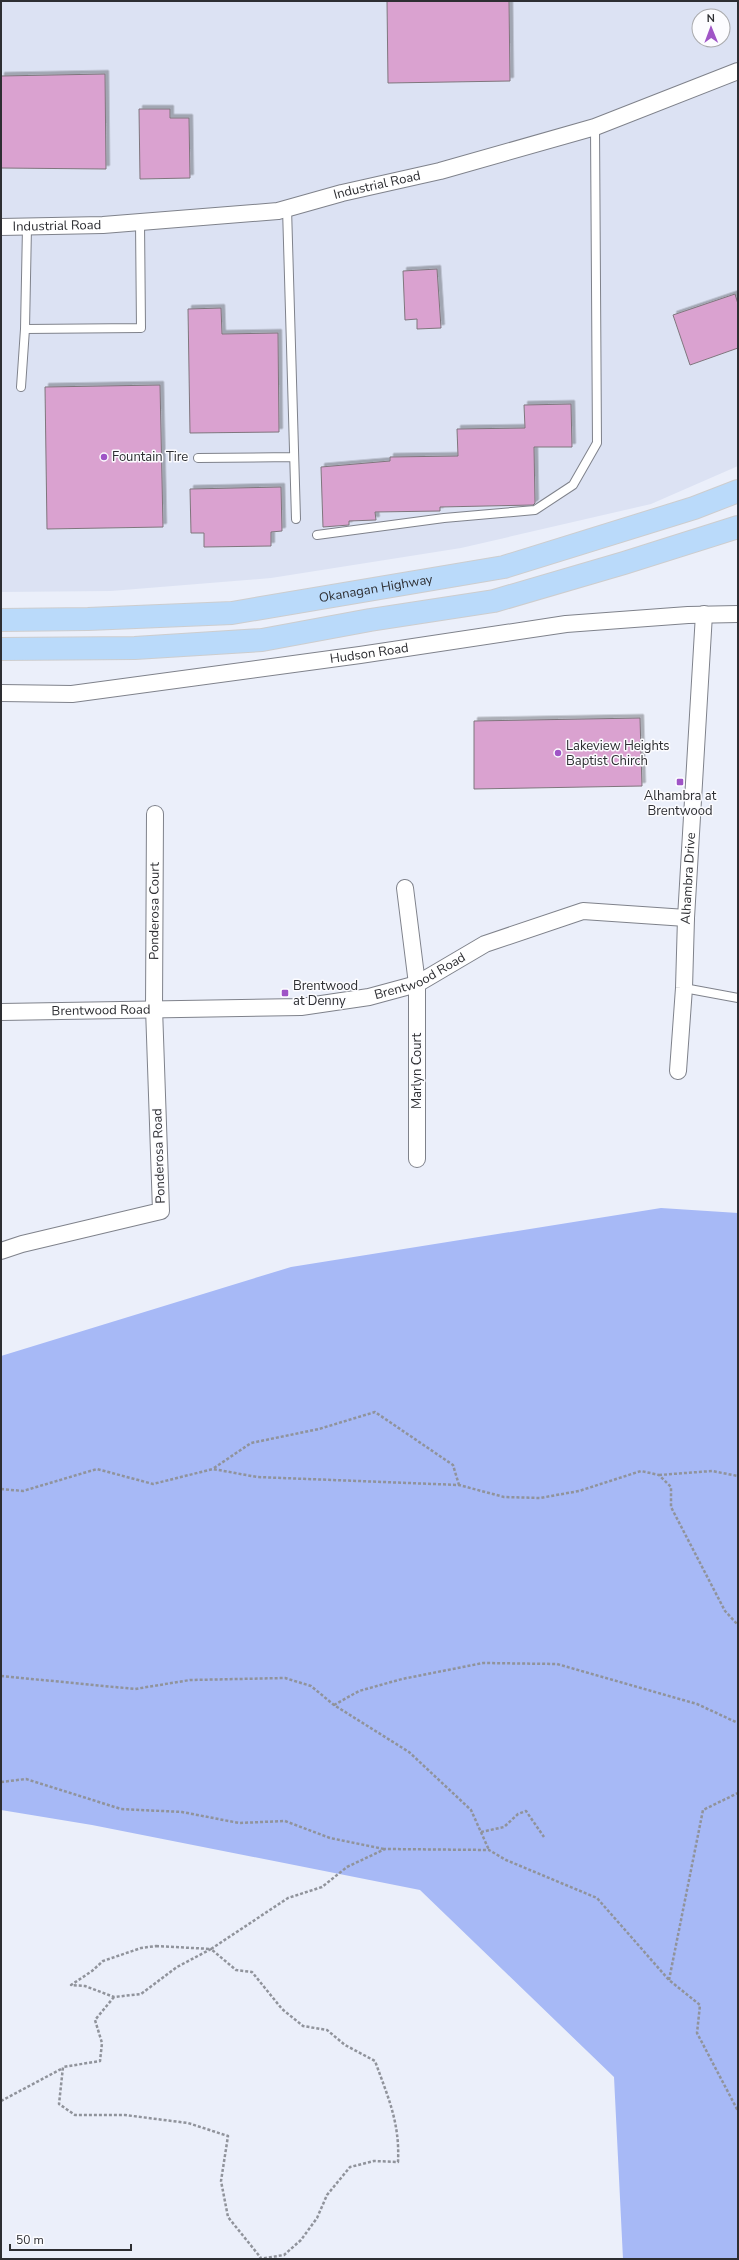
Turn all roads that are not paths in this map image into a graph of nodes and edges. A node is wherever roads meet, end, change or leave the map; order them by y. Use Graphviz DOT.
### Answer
graph roads {
  1 [pos="738,71"];
  2 [pos="595,127"];
  3 [pos="287,208"];
  4 [pos="140,222"];
  5 [pos="1,227"];
  6 [pos="27,227"];
  7 [pos="26,330"];
  8 [pos="21,387"];
  9 [pos="294,457"];
  10 [pos="198,458"];
  11 [pos="738,491"];
  12 [pos="296,519"];
  13 [pos="738,527"];
  14 [pos="317,535"];
  15 [pos="704,614"];
  16 [pos="738,614"];
  17 [pos="1,620"];
  18 [pos="1,649"];
  19 [pos="1,693"];
  20 [pos="155,814"];
  21 [pos="405,888"];
  22 [pos="686,918"];
  23 [pos="417,984"];
  24 [pos="684,988"];
  25 [pos="738,998"];
  26 [pos="154,1008"];
  27 [pos="1,1012"];
  28 [pos="678,1071"];
  29 [pos="417,1159"];
  30 [pos="1,1251"];
  1 -- 2 [label="street, Industrial Road"];
  2 -- 3 [label="street, Industrial Road"];
  2 -- 14 [label="lane"];
  3 -- 4 [label="street, Industrial Road"];
  3 -- 9 [label="lane"];
  4 -- 6 [label="street, Industrial Road"];
  4 -- 7 [label="lane"];
  5 -- 6 [label="street, Industrial Road"];
  6 -- 7 [label="lane"];
  7 -- 8 [label="lane"];
  9 -- 10 [label="lane"];
  9 -- 12 [label="lane"];
  11 -- 17 [label="highway, Okanagan Highway"];
  13 -- 18 [label="highway"];
  15 -- 16 [label="street, Hudson Road"];
  15 -- 19 [label="street, Hudson Road"];
  15 -- 22 [label="street, Alhambra Drive"];
  20 -- 26 [label="street, Ponderosa Court"];
  21 -- 23 [label="street, Marlyn Court"];
  22 -- 23 [label="street, Brentwood Road"];
  22 -- 24 [label="street, Alhambra Drive"];
  23 -- 26 [label="street, Brentwood Road"];
  23 -- 29 [label="street, Marlyn Court"];
  24 -- 25 [label="lane"];
  24 -- 28 [label="street, Alhambra Drive"];
  26 -- 27 [label="street, Brentwood Road"];
  26 -- 30 [label="street, Ponderosa Road"];
}
